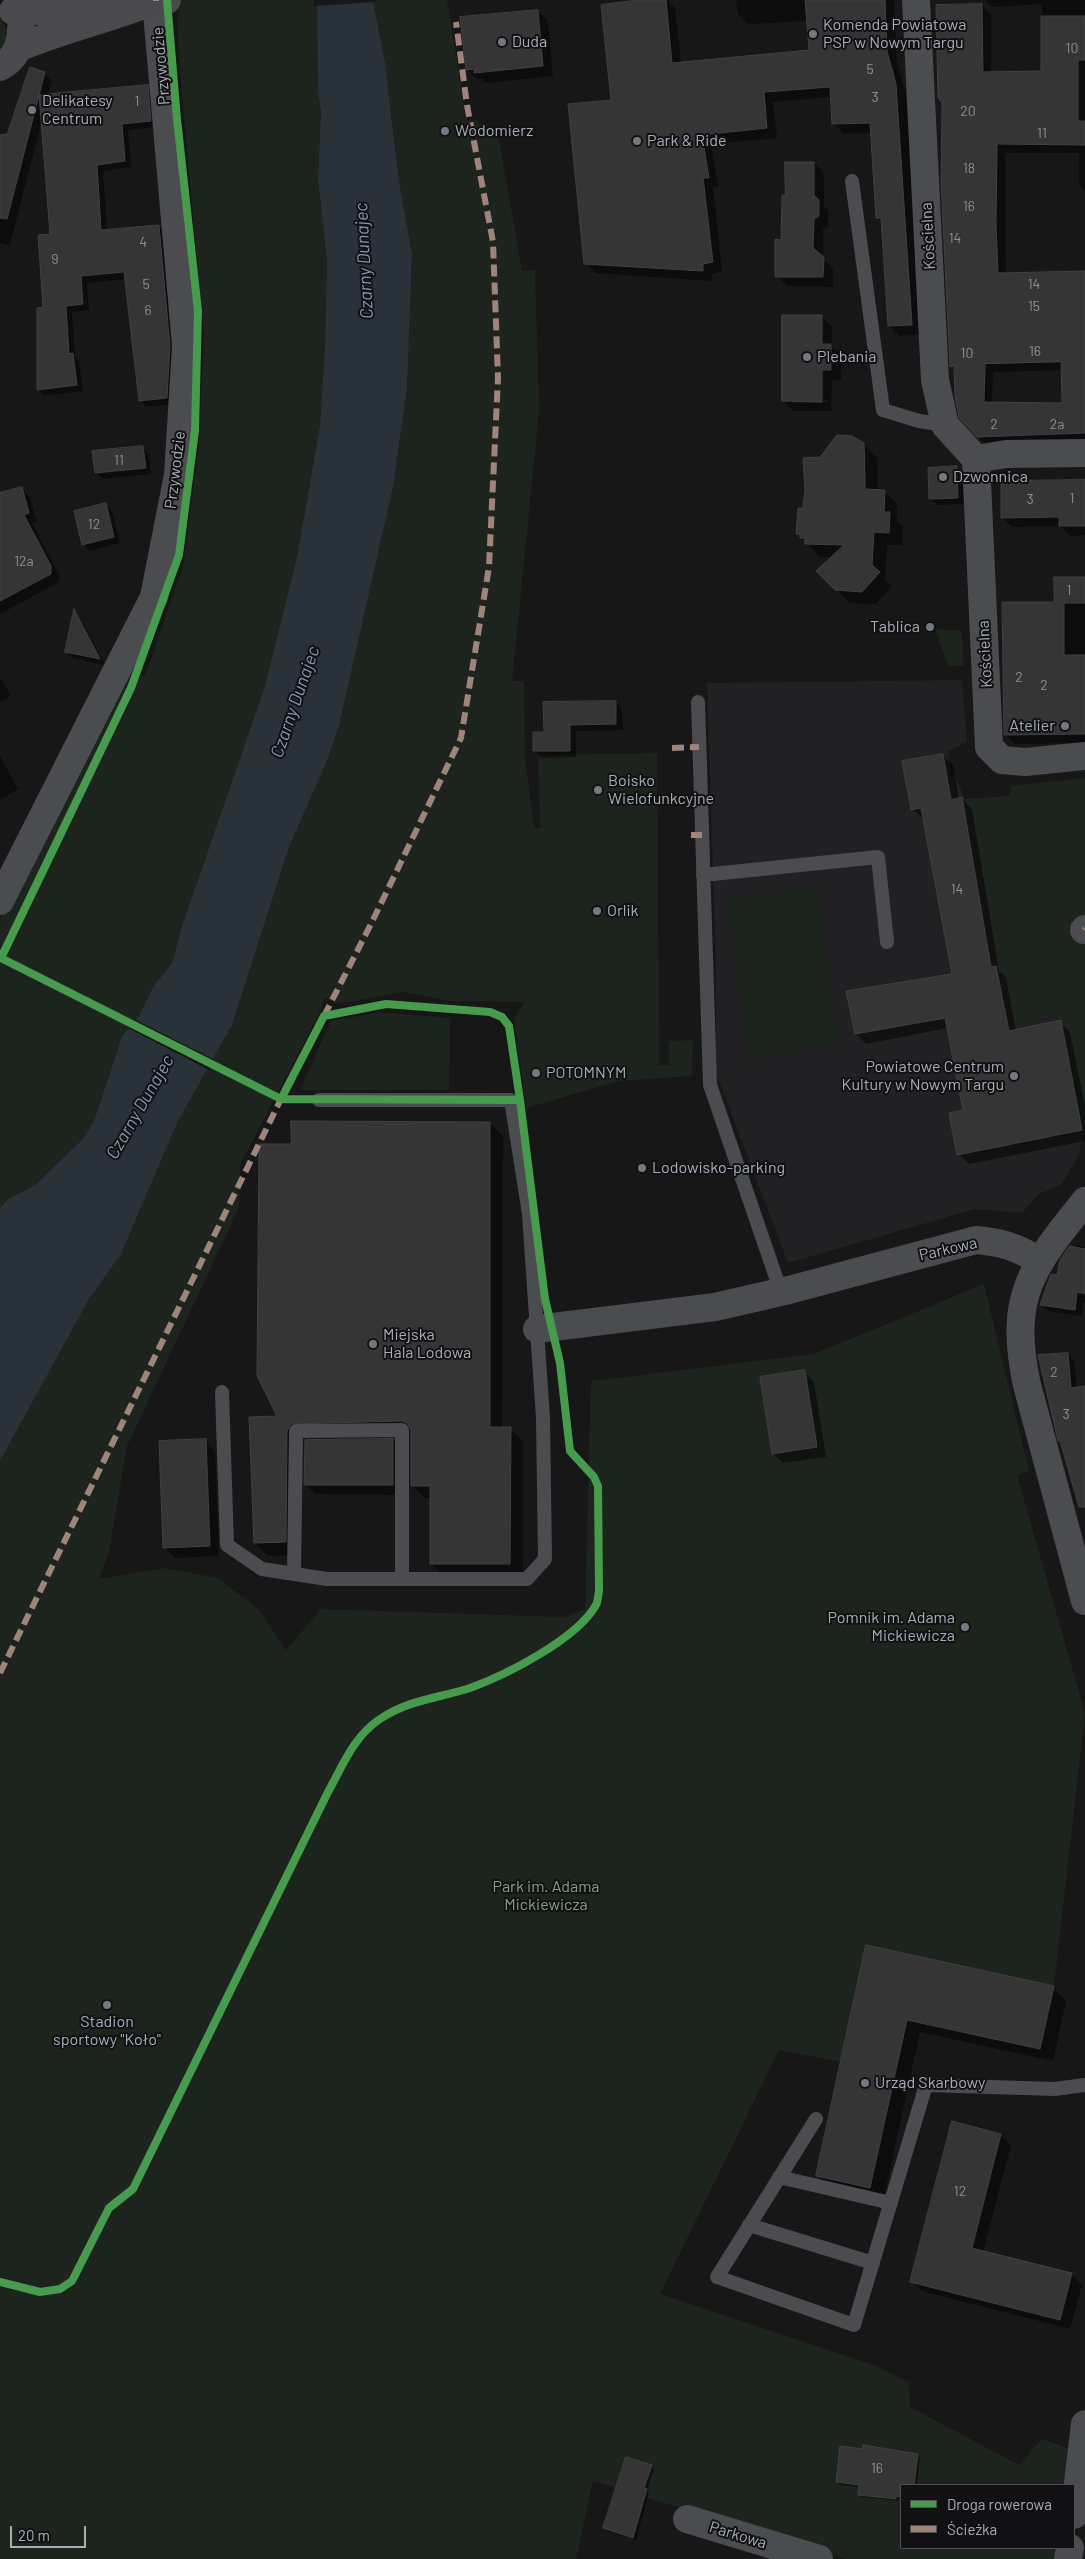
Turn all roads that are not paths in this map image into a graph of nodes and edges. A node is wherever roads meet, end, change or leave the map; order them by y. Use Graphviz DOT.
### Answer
graph roads {
  1 [pos="916,0"];
  2 [pos="154,2"];
  3 [pos="7,5"];
  4 [pos="18,48"];
  5 [pos="0,67"];
  6 [pos="852,182"];
  7 [pos="945,425"];
  8 [pos="1085,453"];
  9 [pos="976,460"];
  10 [pos="698,702"];
  11 [pos="1085,756"];
  12 [pos="704,875"];
  13 [pos="0,901"];
  14 [pos="886,942"];
  15 [pos="319,1100"];
  16 [pos="1080,1214"];
  17 [pos="1039,1261"];
  18 [pos="781,1292"];
  19 [pos="537,1329"];
  20 [pos="222,1392"];
  21 [pos="294,1574"];
  22 [pos="402,1579"];
  23 [pos="1085,1601"];
  24 [pos="1085,2085"];
  25 [pos="816,2119"];
  26 [pos="779,2177"];
  27 [pos="891,2203"];
  28 [pos="749,2225"];
  29 [pos="873,2263"];
  30 [pos="1085,2424"];
  31 [pos="1075,2506"];
  32 [pos="687,2519"];
  33 [pos="818,2559"];
  1 -- 7 [label="street, Kościelna"];
  2 -- 3 [label="street"];
  2 -- 4 [label="street"];
  2 -- 13 [label="street, Przywodzie"];
  3 -- 4 [label="street"];
  4 -- 5 [label="street"];
  6 -- 7 [label="lane"];
  7 -- 9 [label="street, Kościelna"];
  8 -- 9 [label="street"];
  9 -- 11 [label="street, Kościelna"];
  10 -- 12 [label="lane"];
  12 -- 14 [label="lane"];
  12 -- 18 [label="lane"];
  15 -- 19 [label="lane"];
  16 -- 17 [label="street"];
  17 -- 18 [label="street, Parkowa"];
  17 -- 23 [label="street"];
  18 -- 19 [label="street, Parkowa"];
  19 -- 22 [label="lane"];
  20 -- 21 [label="lane"];
  21 -- 22 [label="lane"];
  21 -- 22 [label="lane"];
  24 -- 27 [label="lane"];
  25 -- 26 [label="lane"];
  26 -- 27 [label="lane"];
  26 -- 28 [label="lane"];
  27 -- 29 [label="lane"];
  28 -- 29 [label="lane"];
  28 -- 29 [label="lane"];
  30 -- 31 [label="street"];
  32 -- 33 [label="street, Parkowa"];
}
